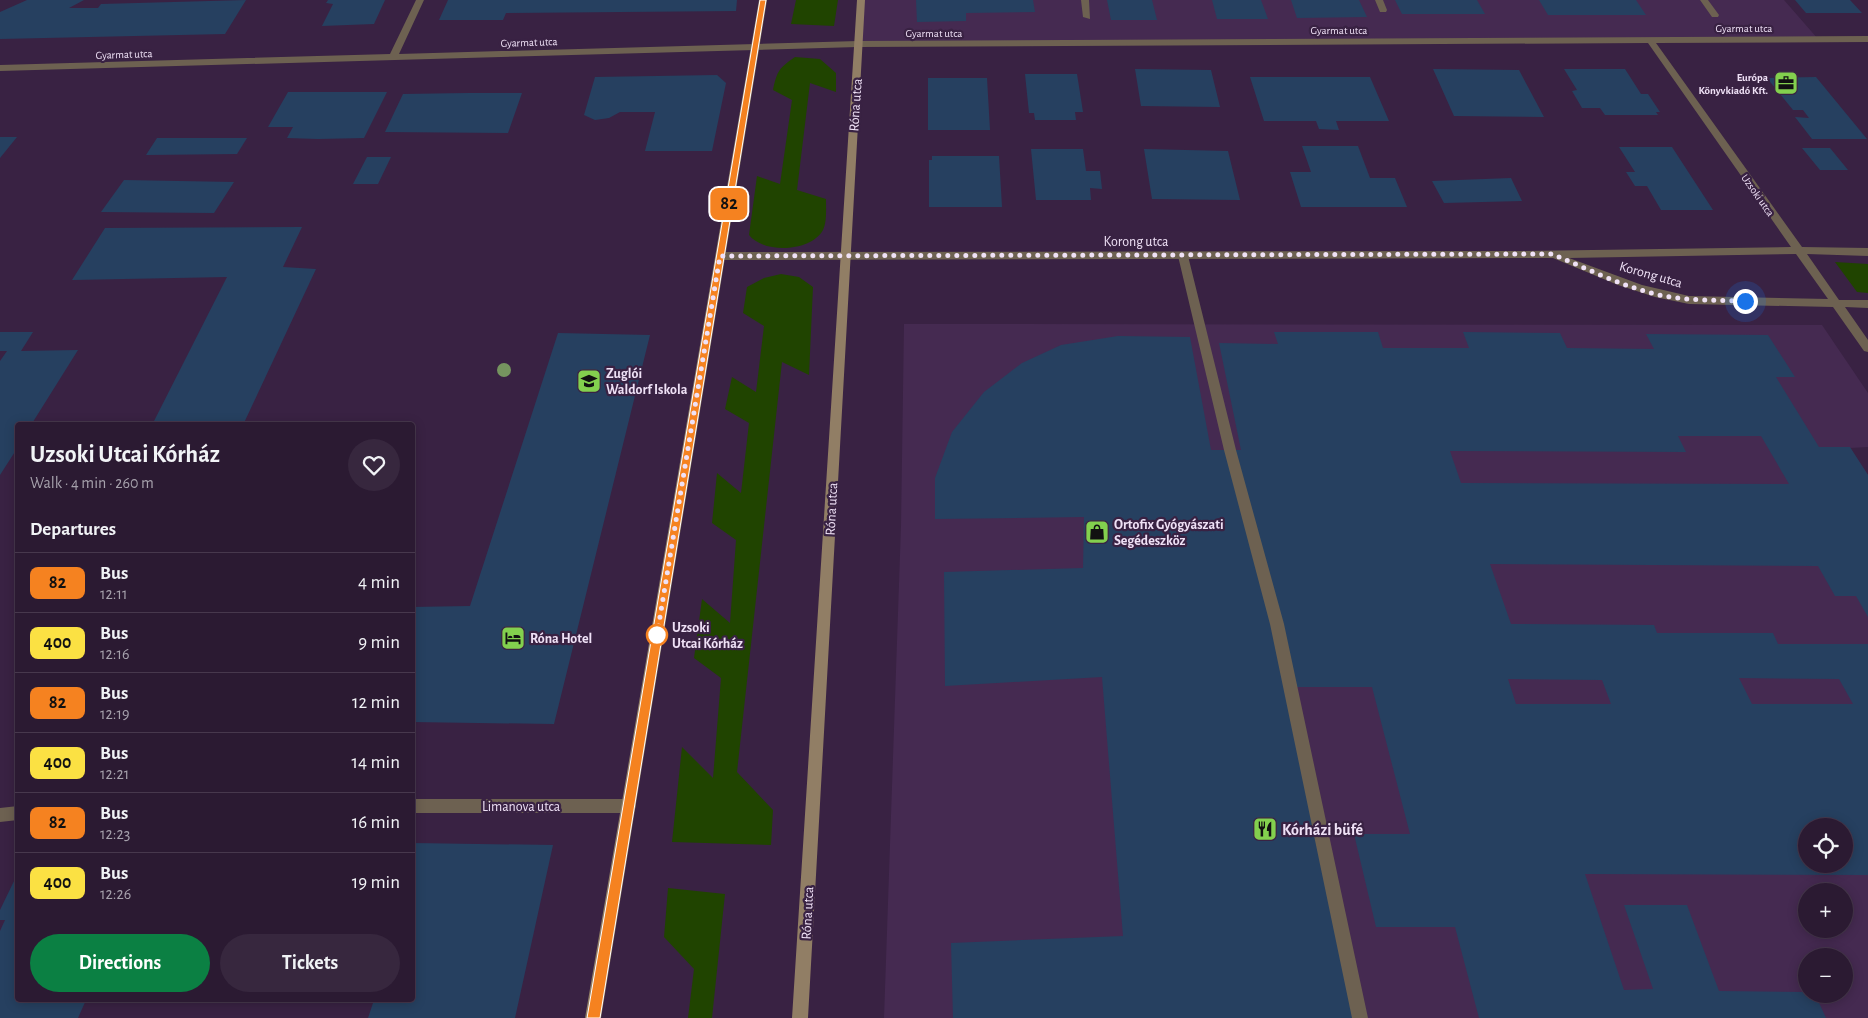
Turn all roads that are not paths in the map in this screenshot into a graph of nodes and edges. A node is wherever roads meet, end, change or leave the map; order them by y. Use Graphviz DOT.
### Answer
graph roads {
  1 [pos="420,0"];
  2 [pos="763,0"];
  3 [pos="861,0"];
  4 [pos="1085,0"];
  5 [pos="1379,0"];
  6 [pos="1704,0"];
  7 [pos="1383,10"];
  8 [pos="1715,15"];
  9 [pos="1088,17"];
  10 [pos="1868,39"];
  11 [pos="1650,40"];
  12 [pos="858,44"];
  13 [pos="756,47"];
  14 [pos="393,58"];
  15 [pos="0,68"];
  16 [pos="1797,250"];
  17 [pos="1868,252"];
  18 [pos="1552,254"];
  19 [pos="720,256"];
  20 [pos="1183,256"];
  21 [pos="846,257"];
  22 [pos="1835,303"];
  23 [pos="1868,304"];
  24 [pos="1868,348"];
  25 [pos="415,806"];
  26 [pos="628,806"];
  27 [pos="15,813"];
  28 [pos="0,815"];
  29 [pos="593,1018"];
  30 [pos="800,1018"];
  31 [pos="1360,1018"];
  1 -- 14 [label="street"];
  2 -- 13 [label="street"];
  3 -- 12 [label="street, Róna utca"];
  4 -- 9 [label="street"];
  5 -- 7 [label="street"];
  6 -- 8 [label="street"];
  10 -- 11 [label="street, Gyarmat utca"];
  11 -- 12 [label="street, Gyarmat utca"];
  11 -- 16 [label="street, Uzsoki utca"];
  12 -- 13 [label="street, Gyarmat utca"];
  12 -- 21 [label="street, Róna utca"];
  13 -- 14 [label="street, Gyarmat utca"];
  13 -- 19 [label="street"];
  14 -- 15 [label="street, Gyarmat utca"];
  16 -- 17 [label="street, Korong utca"];
  16 -- 18 [label="street, Korong utca"];
  16 -- 22 [label="street, Uzsoki utca"];
  18 -- 20 [label="street, Korong utca"];
  18 -- 22 [label="street, Korong utca"];
  19 -- 21 [label="street, Korong utca"];
  19 -- 26 [label="street"];
  20 -- 21 [label="street, Korong utca"];
  20 -- 31 [label="street"];
  21 -- 30 [label="street, Róna utca"];
  22 -- 23 [label="street, Korong utca"];
  22 -- 24 [label="street, Uzsoki utca"];
  25 -- 26 [label="street, Limanova utca"];
  26 -- 29 [label="street"];
  27 -- 28 [label="street"];
}
